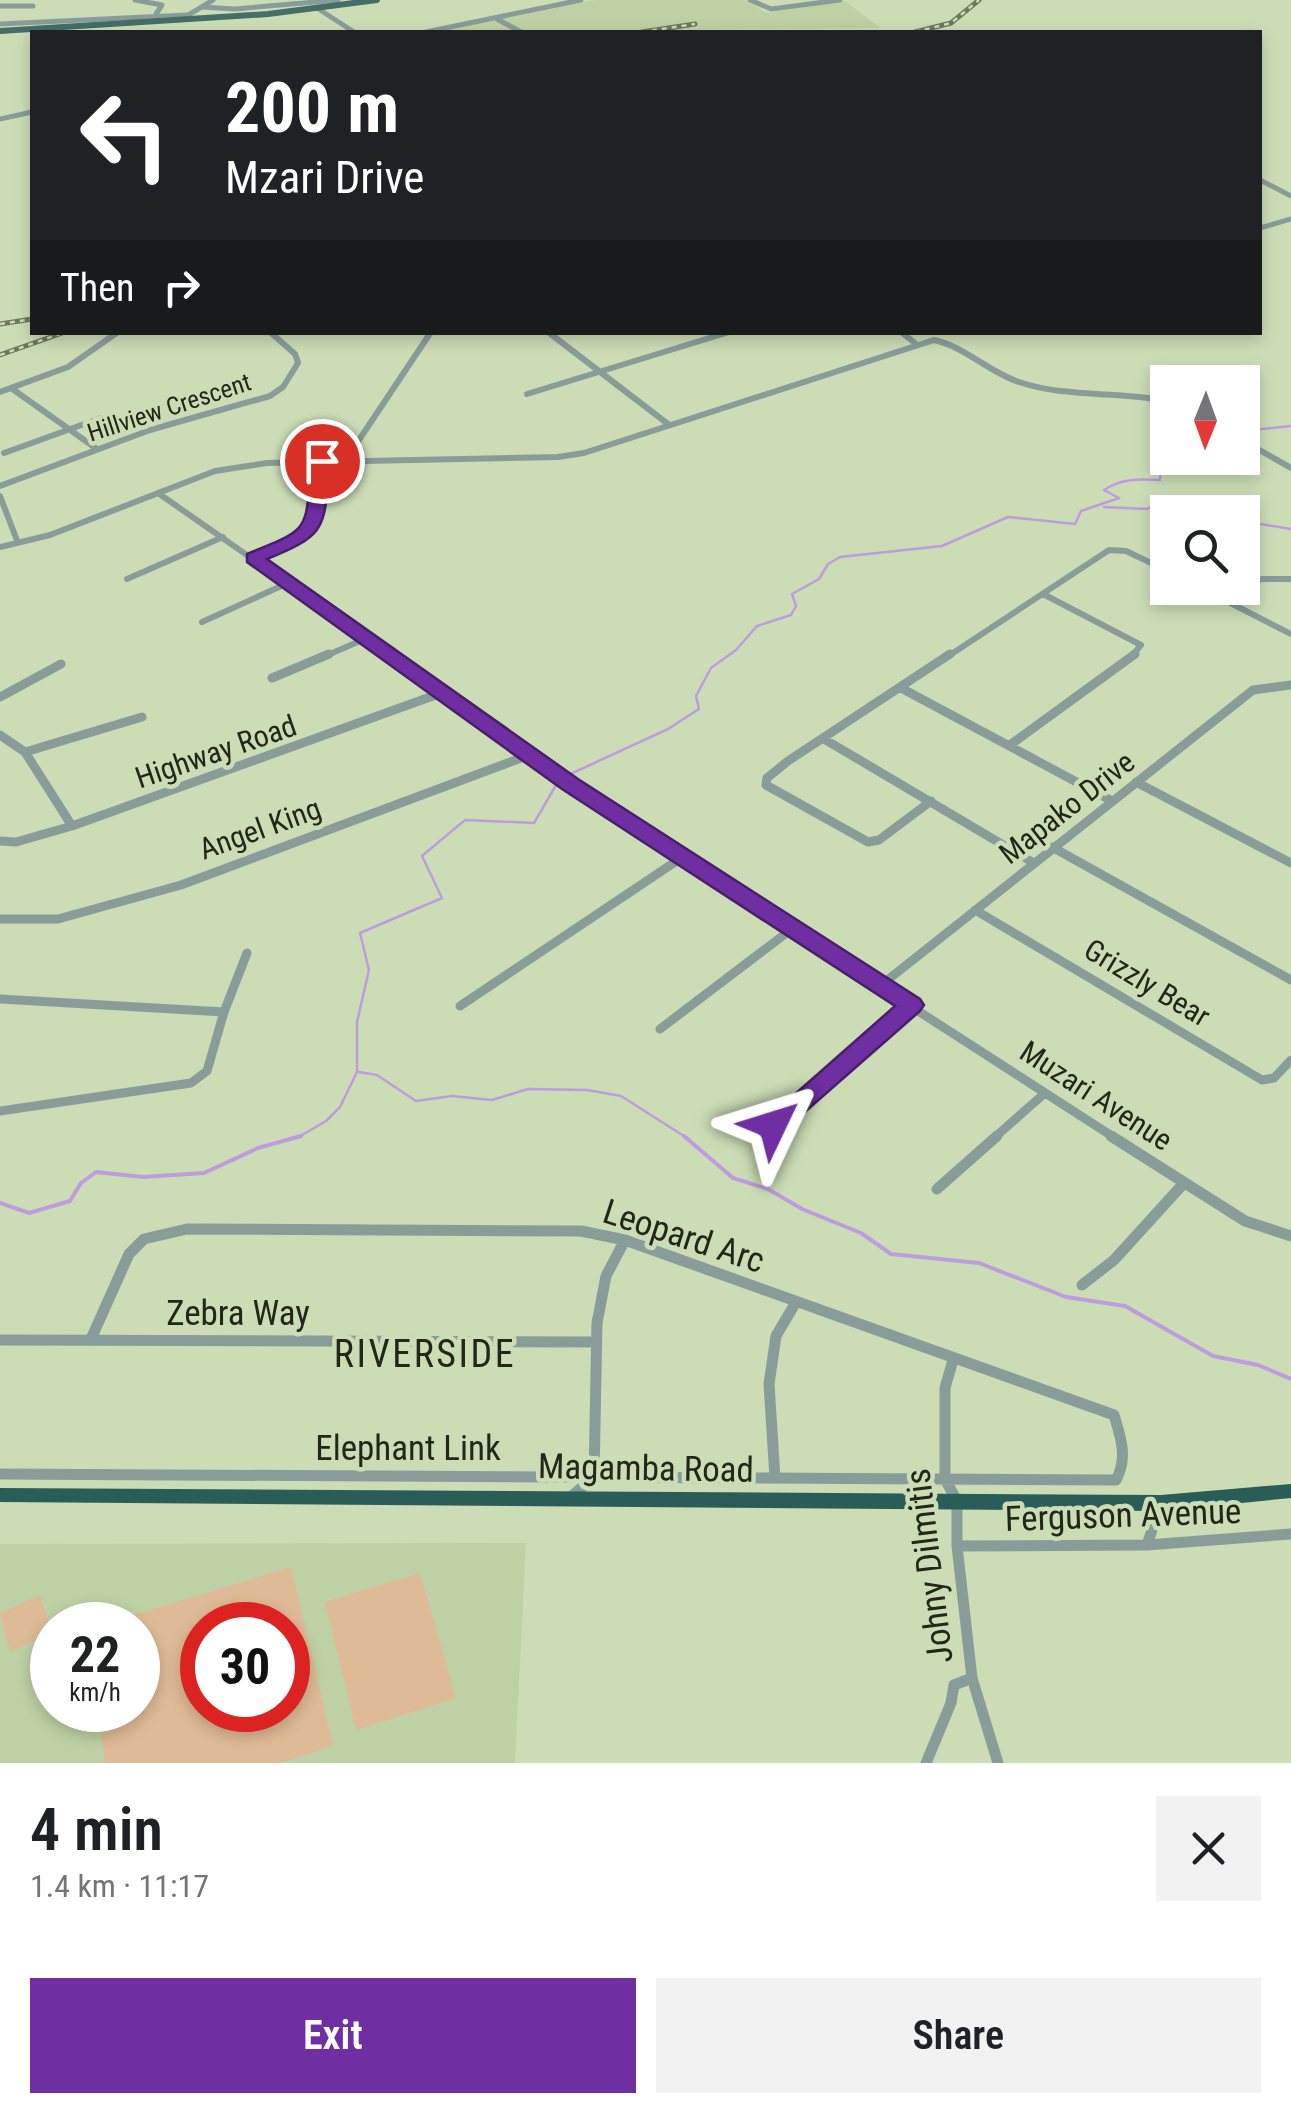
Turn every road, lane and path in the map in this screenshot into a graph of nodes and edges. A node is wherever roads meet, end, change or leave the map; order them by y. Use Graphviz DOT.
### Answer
graph roads {
  1 [pos="135,0"];
  2 [pos="211,0"];
  3 [pos="338,0"];
  4 [pos="377,0"];
  5 [pos="581,0"];
  6 [pos="750,0"];
  7 [pos="840,0"];
  8 [pos="327,1"];
  9 [pos="34,3"];
  10 [pos="1,4"];
  11 [pos="202,7"];
  12 [pos="317,8"];
  13 [pos="156,14"];
  14 [pos="185,17"];
  15 [pos="494,18"];
  16 [pos="27,23"];
  17 [pos="0,28"];
  18 [pos="351,30"];
  19 [pos="436,30"];
  20 [pos="516,30"];
  21 [pos="30,112"];
  22 [pos="0,120"];
  23 [pos="1262,181"];
  24 [pos="1291,196"];
  25 [pos="1291,219"];
  26 [pos="1262,227"];
  27 [pos="114,335"];
  28 [pos="273,335"];
  29 [pos="429,335"];
  30 [pos="552,335"];
  31 [pos="719,335"];
  32 [pos="905,335"];
  33 [pos="914,343"];
  34 [pos="601,372"];
  35 [pos="10,388"];
  36 [pos="0,392"];
  37 [pos="527,394"];
  38 [pos="1150,398"];
  39 [pos="101,418"];
  40 [pos="668,424"];
  41 [pos="70,430"];
  42 [pos="97,449"];
  43 [pos="1260,451"];
  44 [pos="4,453"];
  45 [pos="322,461"];
  46 [pos="345,461"];
  47 [pos="1289,468"];
  48 [pos="0,486"];
  49 [pos="158,493"];
  50 [pos="0,496"];
  51 [pos="223,538"];
  52 [pos="18,543"];
  53 [pos="0,546"];
  54 [pos="254,558"];
  55 [pos="1150,564"];
  56 [pos="1291,579"];
  57 [pos="127,580"];
  58 [pos="1260,580"];
  59 [pos="288,583"];
  60 [pos="1043,594"];
  61 [pos="1235,605"];
  62 [pos="202,622"];
  63 [pos="1291,634"];
  64 [pos="367,638"];
  65 [pos="61,664"];
  66 [pos="272,678"];
  67 [pos="1291,685"];
  68 [pos="902,688"];
  69 [pos="444,692"];
  70 [pos="0,698"];
  71 [pos="142,717"];
  72 [pos="0,735"];
  73 [pos="824,740"];
  74 [pos="1010,745"];
  75 [pos="25,752"];
  76 [pos="529,754"];
  77 [pos="1136,782"];
  78 [pos="931,801"];
  79 [pos="1112,801"];
  80 [pos="72,826"];
  81 [pos="0,841"];
  82 [pos="1052,847"];
  83 [pos="680,858"];
  84 [pos="1032,862"];
  85 [pos="1291,863"];
  86 [pos="975,910"];
  87 [pos="0,919"];
  88 [pos="793,928"];
  89 [pos="247,953"];
  90 [pos="1291,980"];
  91 [pos="880,986"];
  92 [pos="0,999"];
  93 [pos="912,1005"];
  94 [pos="460,1006"];
  95 [pos="224,1012"];
  96 [pos="660,1029"];
  97 [pos="1291,1060"];
  98 [pos="1044,1094"];
  99 [pos="0,1111"];
  100 [pos="773,1125"];
  101 [pos="1184,1183"];
  102 [pos="937,1189"];
  103 [pos="1291,1236"];
  104 [pos="624,1240"];
  105 [pos="1082,1285"];
  106 [pos="796,1302"];
  107 [pos="91,1339"];
  108 [pos="0,1340"];
  109 [pos="596,1342"];
  110 [pos="953,1360"];
  111 [pos="0,1474"];
  112 [pos="594,1477"];
  113 [pos="774,1478"];
  114 [pos="946,1479"];
  115 [pos="1116,1480"];
  116 [pos="1291,1490"];
  117 [pos="0,1495"];
  118 [pos="572,1496"];
  119 [pos="956,1501"];
  120 [pos="1161,1502"];
  121 [pos="1291,1534"];
  122 [pos="1147,1545"];
  123 [pos="957,1546"];
  124 [pos="972,1678"];
  125 [pos="926,1763"];
  126 [pos="998,1763"];
  1 -- 13 [label="street"];
  2 -- 11 [label="street"];
  3 -- 8 [label="street"];
  4 -- 12 [label="main road"];
  5 -- 15 [label="street"];
  6 -- 7 [label="street"];
  8 -- 11 [label="street"];
  9 -- 10 [label="street"];
  9 -- 16 [label="street"];
  11 -- 14 [label="street"];
  12 -- 14 [label="main road"];
  12 -- 18 [label="street"];
  13 -- 14 [label="street"];
  13 -- 16 [label="street"];
  14 -- 16 [label="main road"];
  15 -- 19 [label="street"];
  15 -- 20 [label="street"];
  16 -- 17 [label="main road"];
  21 -- 22 [label="street"];
  23 -- 24 [label="street"];
  25 -- 26 [label="street"];
  27 -- 35 [label="street"];
  28 -- 42 [label="street, Hillview Crescent"];
  29 -- 46 [label="street"];
  30 -- 34 [label="street"];
  31 -- 34 [label="street"];
  32 -- 33 [label="street"];
  33 -- 38 [label="street"];
  33 -- 40 [label="street"];
  34 -- 37 [label="street"];
  34 -- 40 [label="street"];
  35 -- 36 [label="street"];
  35 -- 41 [label="street"];
  39 -- 41 [label="street"];
  40 -- 46 [label="street"];
  41 -- 42 [label="street"];
  41 -- 44 [label="street"];
  42 -- 48 [label="street, Hillview Crescent"];
  43 -- 47 [label="street"];
  45 -- 46 [label="street"];
  45 -- 49 [label="street"];
  45 -- 54 [label="street"];
  49 -- 51 [label="street, Muzari Avenue"];
  49 -- 52 [label="street"];
  50 -- 52 [label="street"];
  51 -- 54 [label="street, Muzari Avenue"];
  51 -- 57 [label="street"];
  52 -- 53 [label="street"];
  54 -- 59 [label="street, Muzari Avenue"];
  55 -- 60 [label="street"];
  56 -- 58 [label="street"];
  59 -- 62 [label="street"];
  59 -- 64 [label="street, Muzari Avenue"];
  60 -- 68 [label="street"];
  60 -- 74 [label="street"];
  61 -- 63 [label="street"];
  64 -- 66 [label="street"];
  64 -- 69 [label="street, Muzari Avenue"];
  65 -- 70 [label="street"];
  67 -- 77 [label="street, Mapako Drive"];
  68 -- 73 [label="street"];
  68 -- 74 [label="street"];
  69 -- 76 [label="street, Muzari Avenue"];
  69 -- 80 [label="street, Highway Road"];
  71 -- 75 [label="street"];
  72 -- 75 [label="street"];
  73 -- 78 [label="street"];
  73 -- 78 [label="street"];
  74 -- 79 [label="street"];
  75 -- 80 [label="street"];
  76 -- 83 [label="street, Muzari Avenue"];
  76 -- 87 [label="street, Angel King"];
  77 -- 79 [label="street, Mapako Drive"];
  77 -- 85 [label="street"];
  78 -- 84 [label="street"];
  79 -- 82 [label="street, Mapako Drive"];
  80 -- 81 [label="street, Highway Road"];
  82 -- 84 [label="street, Mapako Drive"];
  82 -- 90 [label="street"];
  83 -- 88 [label="street, Muzari Avenue"];
  83 -- 94 [label="street"];
  84 -- 86 [label="street, Mapako Drive"];
  86 -- 91 [label="street, Mapako Drive"];
  86 -- 97 [label="street, Grizzly Bear"];
  88 -- 91 [label="street, Muzari Avenue"];
  88 -- 96 [label="street"];
  89 -- 95 [label="street"];
  91 -- 93 [label="street, Muzari Avenue"];
  92 -- 95 [label="street"];
  93 -- 98 [label="street, Muzari Avenue"];
  93 -- 100 [label="street"];
  95 -- 99 [label="street"];
  98 -- 101 [label="street, Muzari Avenue"];
  98 -- 102 [label="street"];
  101 -- 103 [label="street, Muzari Avenue"];
  101 -- 105 [label="street"];
  104 -- 106 [label="street, Leopard Arc"];
  104 -- 107 [label="street, Leopard Arc"];
  104 -- 109 [label="street"];
  106 -- 110 [label="street, Leopard Arc"];
  106 -- 113 [label="street"];
  107 -- 108 [label="street, Zebra Way"];
  107 -- 109 [label="street, Zebra Way"];
  109 -- 112 [label="street"];
  110 -- 114 [label="street, Johny Dilmitis"];
  110 -- 115 [label="street, Leopard Arc"];
  111 -- 112 [label="street, Elephant Link"];
  112 -- 113 [label="street, Elephant Link"];
  112 -- 118 [label="street"];
  113 -- 114 [label="street, Elephant Link"];
  114 -- 115 [label="street, Elephant Link"];
  114 -- 119 [label="street, Johny Dilmitis"];
  116 -- 120 [label="highway, Magamba Road"];
  117 -- 118 [label="highway, Magamba Road"];
  118 -- 119 [label="highway, Magamba Road"];
  119 -- 120 [label="highway, Magamba Road"];
  119 -- 123 [label="street, Johny Dilmitis"];
  120 -- 122 [label="street"];
  121 -- 122 [label="street, Ferguson Avenue"];
  122 -- 123 [label="street, Ferguson Avenue"];
  123 -- 124 [label="street, Johny Dilmitis"];
  124 -- 125 [label="street"];
  124 -- 126 [label="street, Johny Dilmitis"];
}
